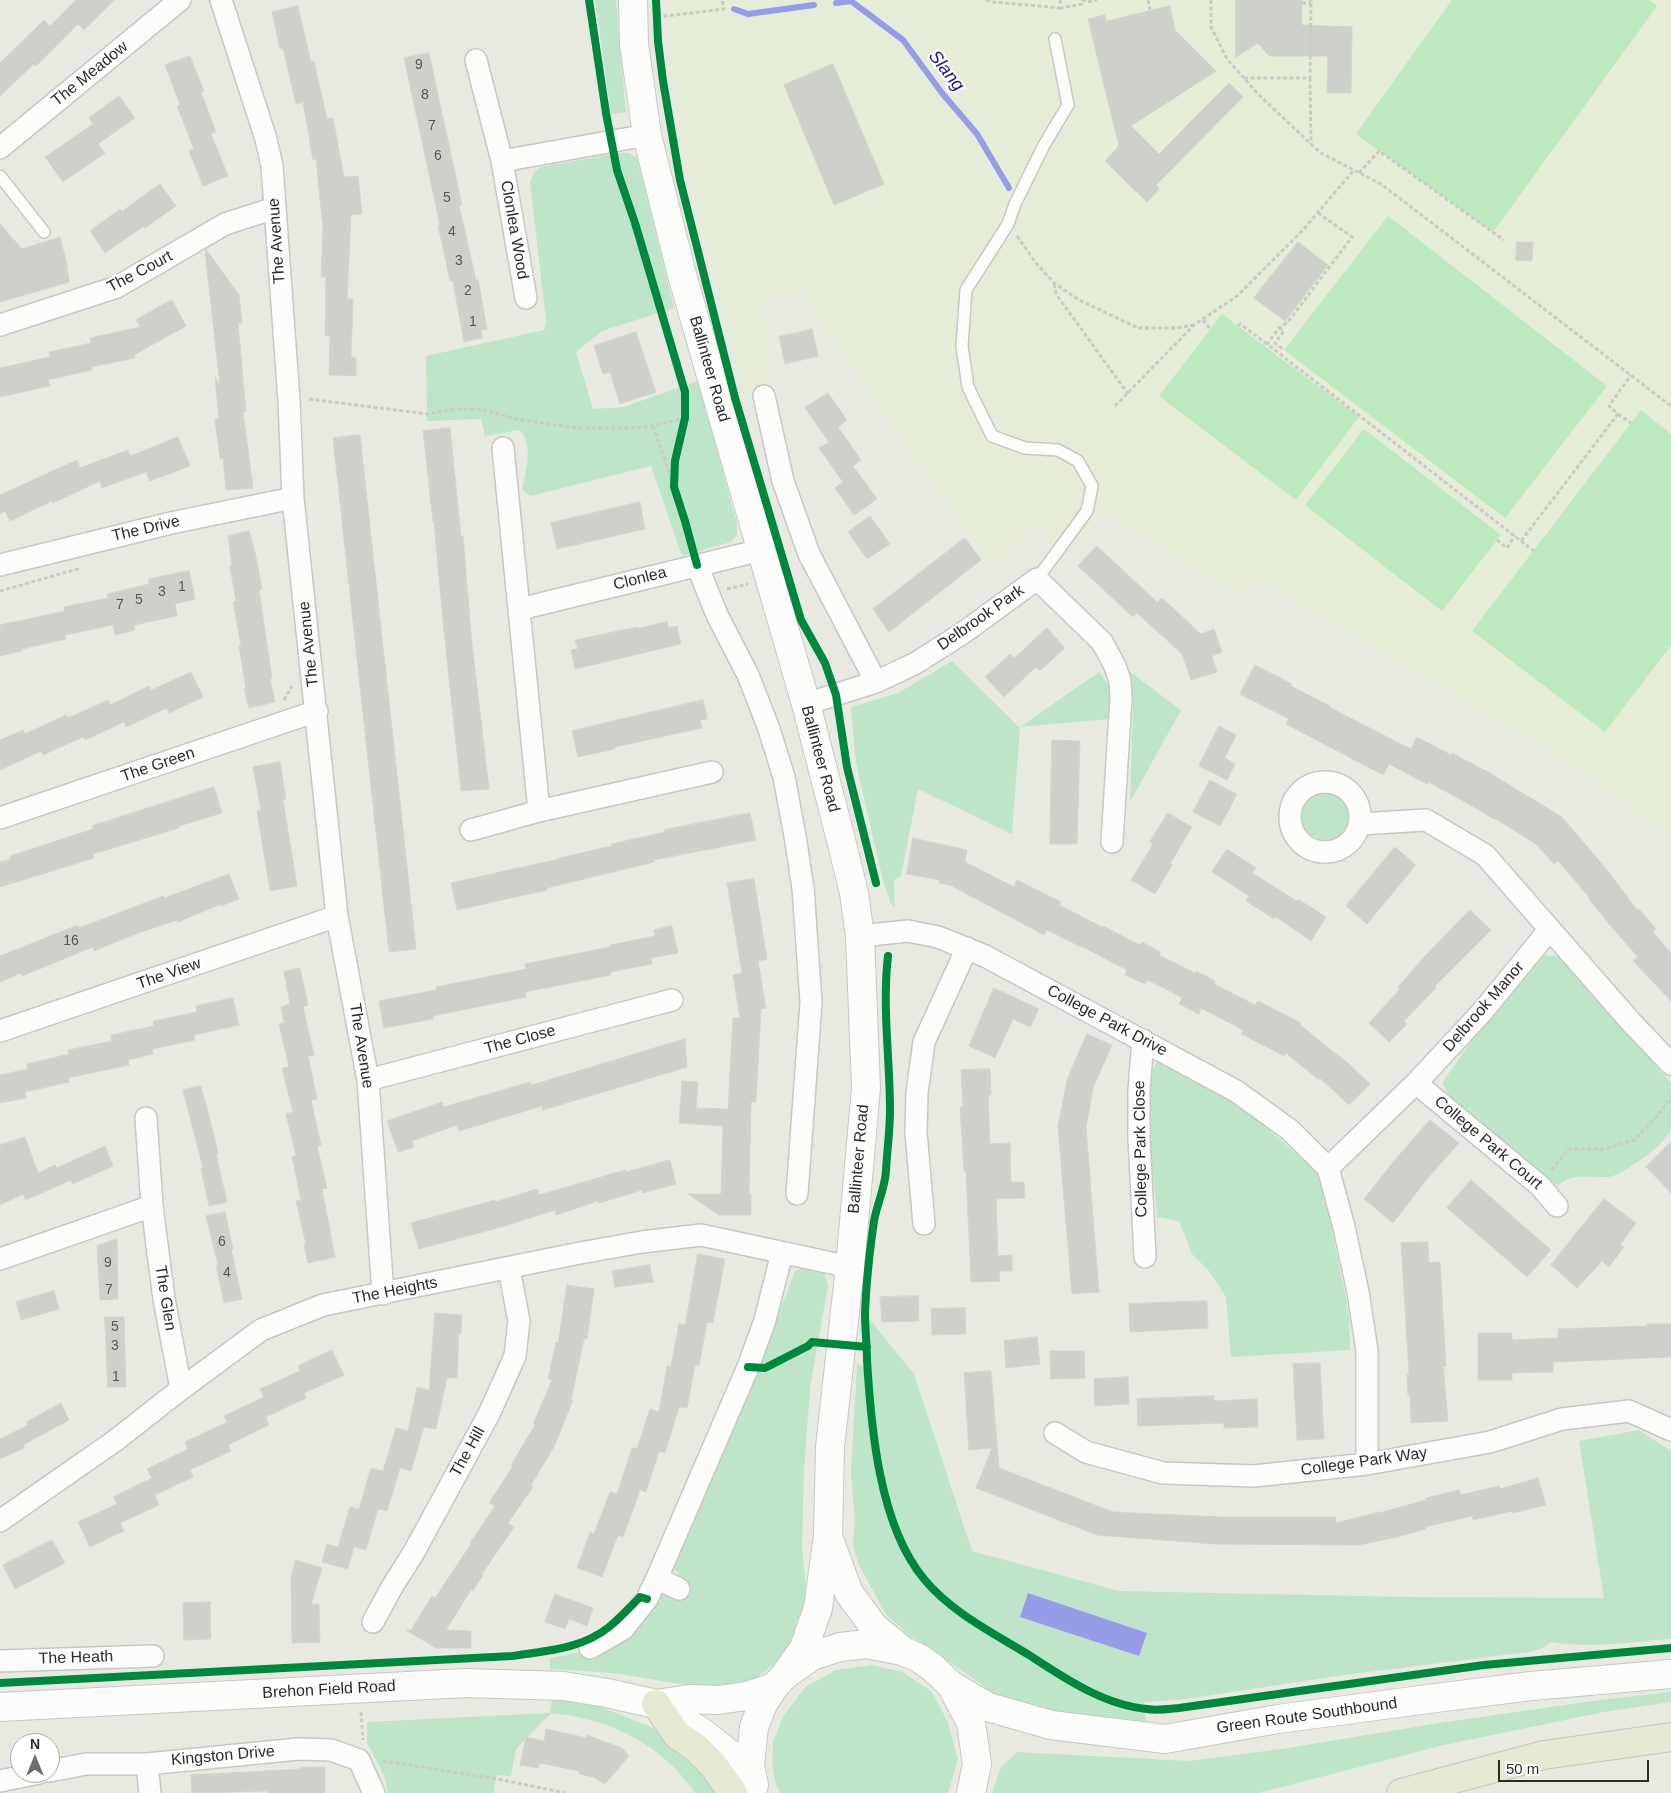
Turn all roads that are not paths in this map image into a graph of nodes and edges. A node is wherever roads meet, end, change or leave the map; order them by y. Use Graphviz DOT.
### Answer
graph roads {
  1 [pos="180,0"];
  2 [pos="221,0"];
  3 [pos="651,13"];
  4 [pos="1055,39"];
  5 [pos="476,60"];
  6 [pos="647,135"];
  7 [pos="0,148"];
  8 [pos="502,161"];
  9 [pos="0,176"];
  10 [pos="275,208"];
  11 [pos="44,232"];
  12 [pos="526,298"];
  13 [pos="0,325"];
  14 [pos="764,396"];
  15 [pos="502,448"];
  16 [pos="292,498"];
  17 [pos="761,550"];
  18 [pos="0,565"];
  19 [pos="697,565"];
  20 [pos="1037,579"];
  21 [pos="520,609"];
  22 [pos="876,682"];
  23 [pos="806,704"];
  24 [pos="316,711"];
  25 [pos="712,772"];
  26 [pos="539,811"];
  27 [pos="0,818"];
  28 [pos="1359,824"];
  29 [pos="471,830"];
  30 [pos="1112,842"];
  31 [pos="338,916"];
  32 [pos="1550,930"];
  33 [pos="860,936"];
  34 [pos="967,948"];
  35 [pos="672,1000"];
  36 [pos="0,1031"];
  37 [pos="1143,1040"];
  38 [pos="1671,1064"];
  39 [pos="368,1080"];
  40 [pos="1416,1083"];
  41 [pos="146,1118"];
  42 [pos="1328,1168"];
  43 [pos="797,1194"];
  44 [pos="152,1206"];
  45 [pos="1557,1206"];
  46 [pos="924,1224"];
  47 [pos="782,1252"];
  48 [pos="1145,1257"];
  49 [pos="0,1259"];
  50 [pos="850,1267"];
  51 [pos="509,1269"];
  52 [pos="383,1294"];
  53 [pos="181,1389"];
  54 [pos="1671,1430"];
  55 [pos="1055,1433"];
  56 [pos="1367,1464"];
  57 [pos="0,1521"];
  58 [pos="828,1536"];
  59 [pos="657,1578"];
  60 [pos="679,1589"];
  61 [pos="372,1622"];
  62 [pos="590,1648"];
  63 [pos="902,1651"];
  64 [pos="153,1656"];
  65 [pos="0,1661"];
  66 [pos="1671,1674"];
  67 [pos="780,1681"];
  68 [pos="951,1685"];
  69 [pos="656,1704"];
  70 [pos="0,1707"];
  71 [pos="1671,1737"];
  72 [pos="147,1764"];
  73 [pos="60,1769"];
  74 [pos="748,1790"];
  75 [pos="150,1793"];
  76 [pos="374,1793"];
  77 [pos="970,1793"];
  78 [pos="1401,1793"];
  1 -- 7 [label="street, The Meadow"];
  2 -- 10 [label="street, The Avenue"];
  3 -- 6 [label="main road, Ballinteer Road"];
  4 -- 20 [label="lane"];
  5 -- 8 [label="street, Clonlea Wood"];
  6 -- 8 [label="street, Clonlea Wood"];
  6 -- 17 [label="main road, Ballinteer Road"];
  8 -- 12 [label="street, Clonlea Wood"];
  9 -- 11 [label="lane"];
  10 -- 13 [label="street, The Court"];
  10 -- 16 [label="street, The Avenue"];
  14 -- 22 [label="street"];
  15 -- 21 [label="street"];
  16 -- 18 [label="street, The Drive"];
  16 -- 24 [label="street, The Avenue"];
  17 -- 19 [label="street, Clonlea"];
  17 -- 23 [label="main road, Ballinteer Road"];
  19 -- 21 [label="street, Clonlea"];
  19 -- 43 [label="street"];
  20 -- 22 [label="street, Delbrook Park"];
  20 -- 30 [label="street, Delbrook Park"];
  21 -- 26 [label="street"];
  22 -- 23 [label="street, Delbrook Park"];
  23 -- 33 [label="main road, Ballinteer Road"];
  24 -- 27 [label="street, The Green"];
  24 -- 31 [label="street, The Avenue"];
  25 -- 26 [label="street"];
  26 -- 29 [label="street"];
  28 -- 32 [label="street"];
  31 -- 36 [label="street, The View"];
  31 -- 39 [label="street, The Avenue"];
  32 -- 38 [label="street"];
  32 -- 40 [label="street, Delbrook Manor"];
  33 -- 34 [label="street, College Park Drive"];
  33 -- 50 [label="main road, Ballinteer Road"];
  34 -- 37 [label="street, College Park Drive"];
  34 -- 46 [label="street"];
  35 -- 39 [label="street, The Close"];
  37 -- 42 [label="street, College Park Drive"];
  37 -- 48 [label="street, College Park Close"];
  39 -- 52 [label="street, The Avenue"];
  40 -- 42 [label="street"];
  40 -- 45 [label="street, College Park Court"];
  41 -- 44 [label="street, The Glen"];
  42 -- 56 [label="street, College Park Drive"];
  44 -- 49 [label="street"];
  44 -- 53 [label="street, The Glen"];
  47 -- 50 [label="street, The Heights"];
  47 -- 51 [label="street, The Heights"];
  47 -- 59 [label="street"];
  50 -- 58 [label="main road, Ballinteer Road"];
  51 -- 52 [label="street, The Heights"];
  51 -- 61 [label="street, The Hill"];
  52 -- 53 [label="street, The Heights"];
  53 -- 57 [label="street, The Heights"];
  54 -- 56 [label="street, College Park Way"];
  55 -- 56 [label="street, College Park Way"];
  58 -- 63 [label="main road, Ballinteer Road"];
  58 -- 67 [label="main road, Ballinteer Road"];
  59 -- 60 [label="street"];
  59 -- 62 [label="street"];
  63 -- 67 [label="main road"];
  63 -- 68 [label="main road"];
  64 -- 65 [label="street, The Heath"];
  66 -- 68 [label="main road, Green Route Southbound"];
  67 -- 69 [label="main road, Brehon Field Road"];
  67 -- 74 [label="main road, Ballinteer Road"];
  68 -- 77 [label="main road"];
  69 -- 70 [label="main road, Brehon Field Road"];
  69 -- 74 [label="highway"];
  71 -- 78 [label="highway"];
  72 -- 73 [label="street, Kingston Drive"];
  72 -- 75 [label="street"];
  72 -- 76 [label="street, Kingston Drive"];
}
